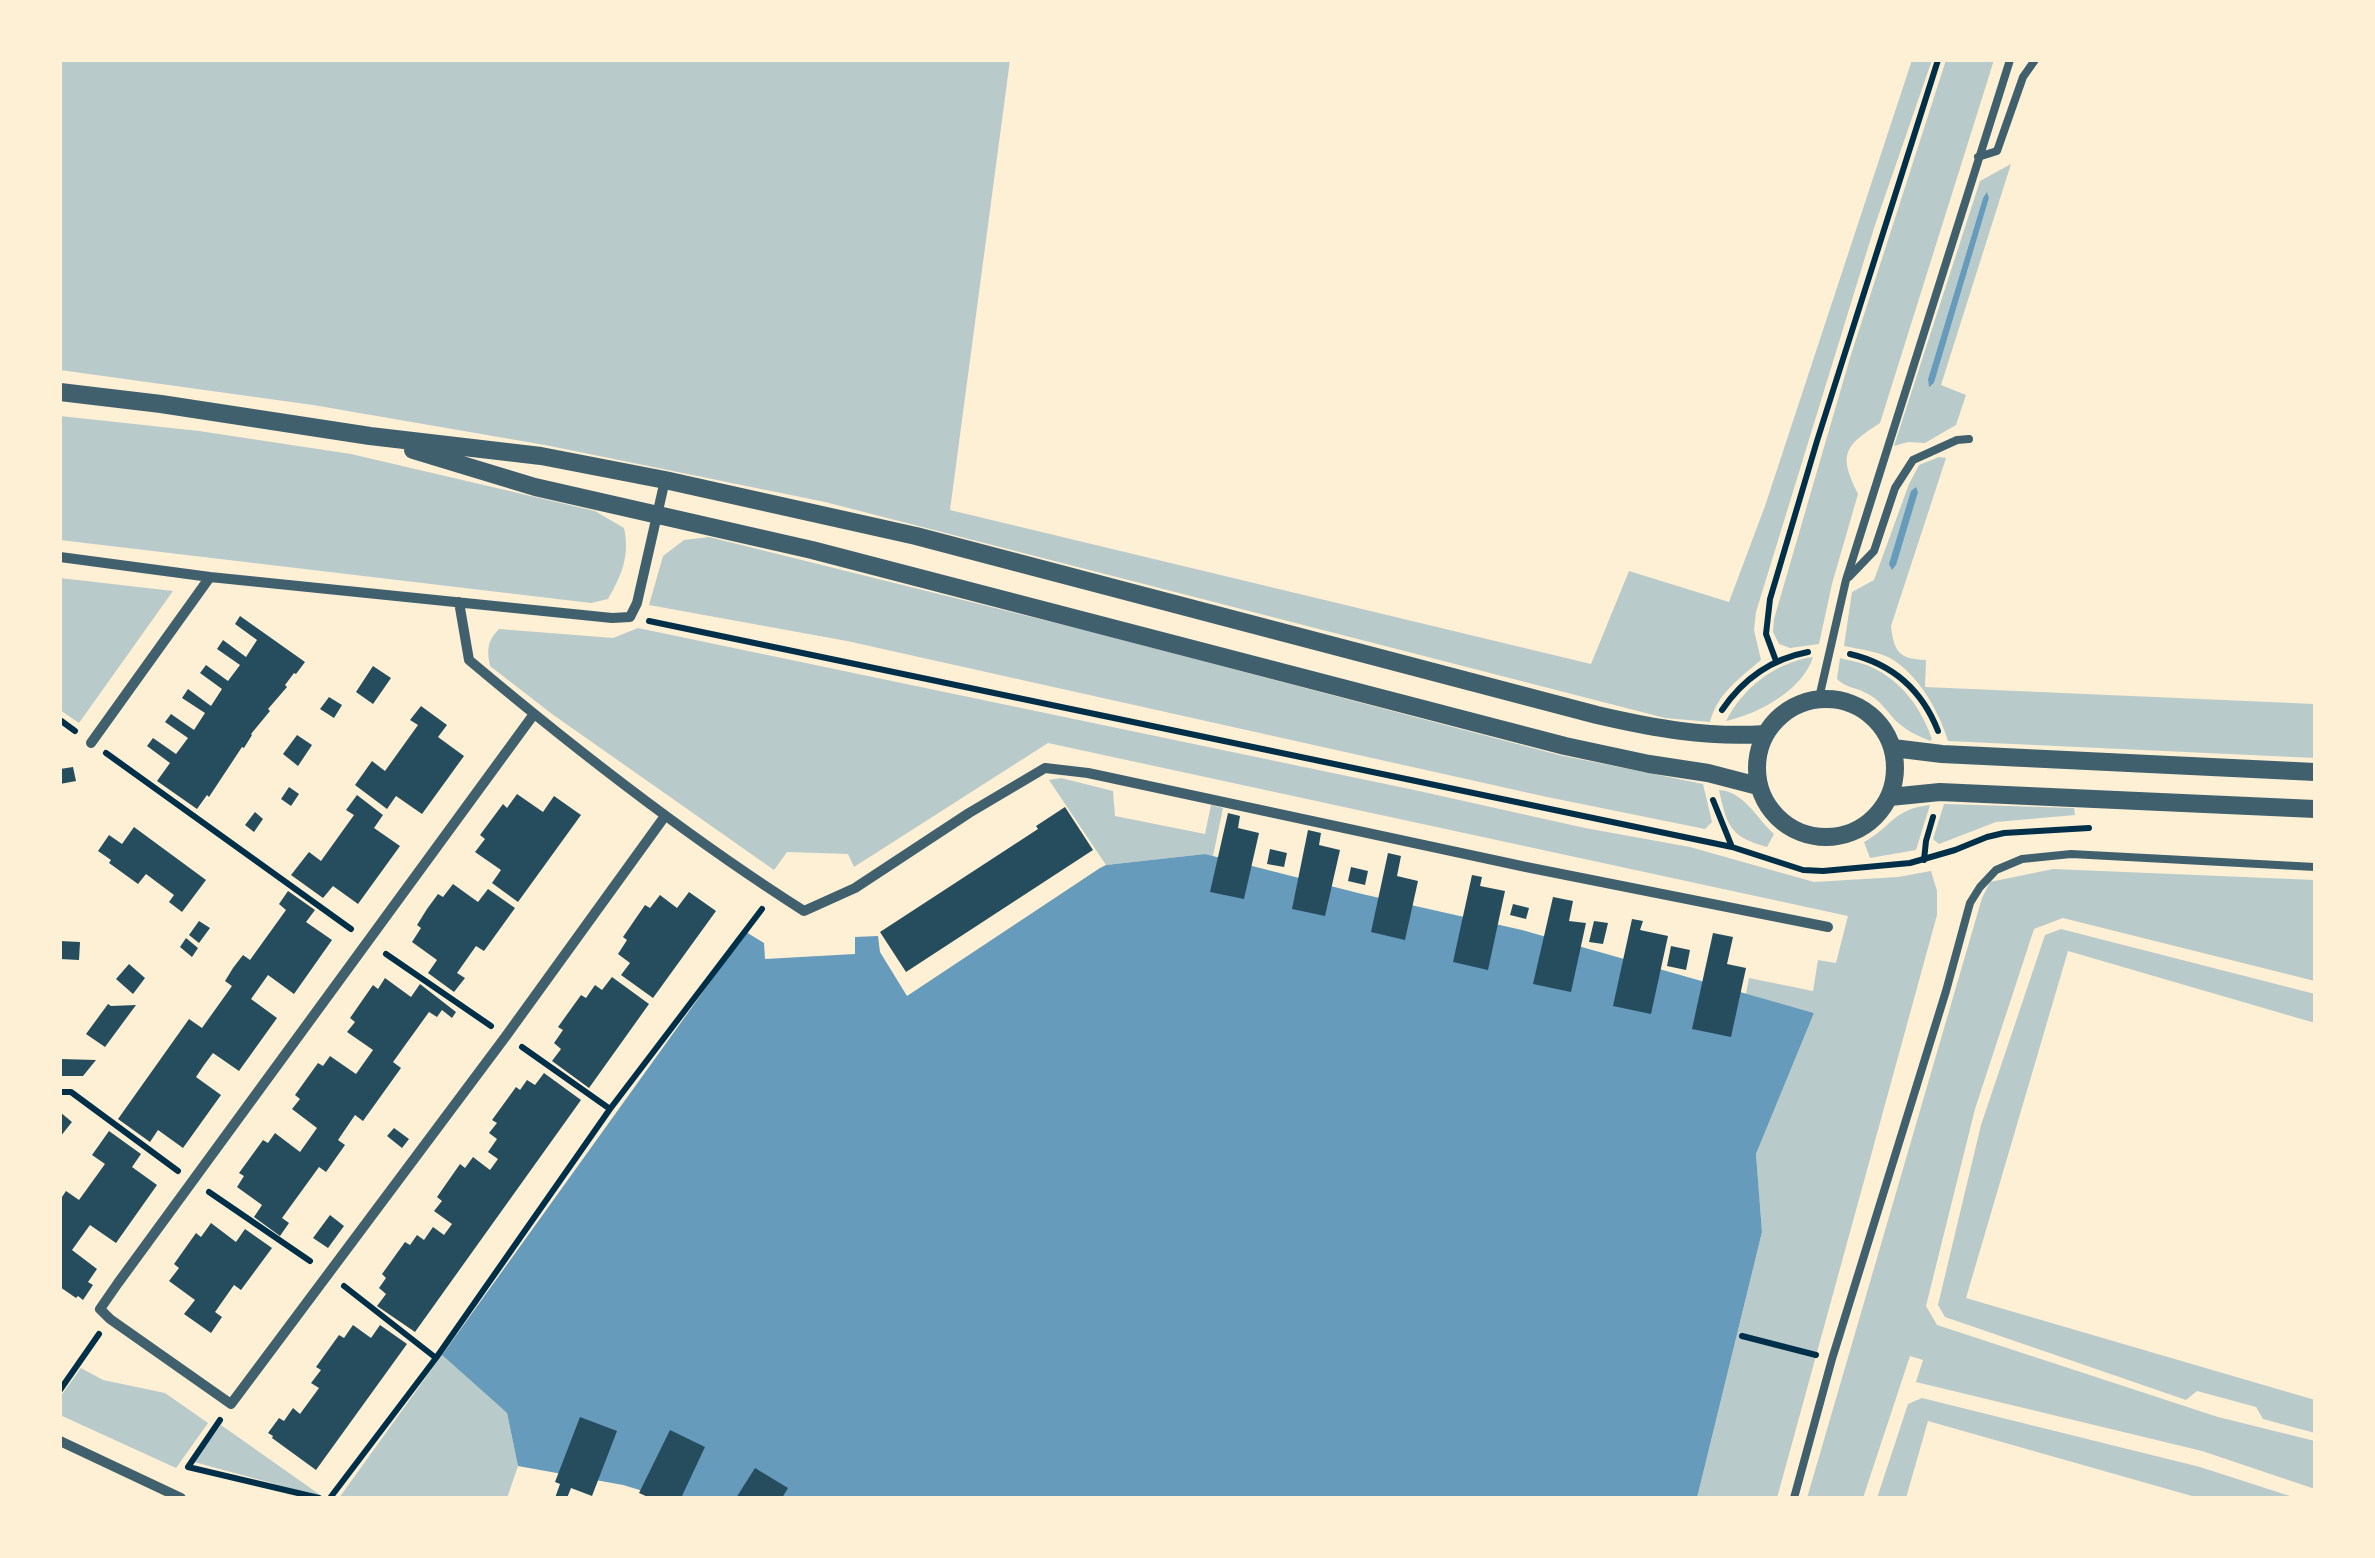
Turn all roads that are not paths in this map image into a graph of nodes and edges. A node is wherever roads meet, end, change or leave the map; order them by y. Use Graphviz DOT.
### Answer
graph roads {
  1 [pos="2010,60"];
  2 [pos="2034,60"];
  3 [pos="1978,157"];
  4 [pos="60,392"];
  5 [pos="370,436"];
  6 [pos="1969,439"];
  7 [pos="665,480"];
  8 [pos="657,515"];
  9 [pos="60,556"];
  10 [pos="210,577"];
  11 [pos="1846,580"];
  12 [pos="459,602"];
  13 [pos="1819,698"];
  14 [pos="534,714"];
  15 [pos="1764,734"];
  16 [pos="92,743"];
  17 [pos="1893,748"];
  18 [pos="2315,772"];
  19 [pos="1758,786"];
  20 [pos="1890,796"];
  21 [pos="2315,809"];
  22 [pos="665,816"];
  23 [pos="2315,867"];
  24 [pos="1828,927"];
  25 [pos="60,1441"];
  26 [pos="176,1496"];
  27 [pos="1794,1498"];
  1 -- 3 [label="lane"];
  2 -- 3 [label="lane"];
  3 -- 11 [label="lane"];
  4 -- 5 [label="street"];
  5 -- 7 [label="street"];
  5 -- 8 [label="street"];
  6 -- 11 [label="lane"];
  7 -- 8 [label="street"];
  7 -- 15 [label="street"];
  8 -- 12 [label="street"];
  8 -- 19 [label="street"];
  9 -- 10 [label="street"];
  10 -- 12 [label="street"];
  10 -- 16 [label="street"];
  11 -- 13 [label="lane"];
  12 -- 14 [label="street"];
  13 -- 15 [label="street"];
  13 -- 17 [label="street"];
  14 -- 22 [label="street"];
  14 -- 22 [label="street"];
  15 -- 19 [label="street"];
  17 -- 18 [label="street"];
  17 -- 20 [label="street"];
  19 -- 20 [label="street"];
  20 -- 21 [label="street"];
  22 -- 24 [label="street"];
  23 -- 27 [label="lane"];
  25 -- 26 [label="street"];
}
